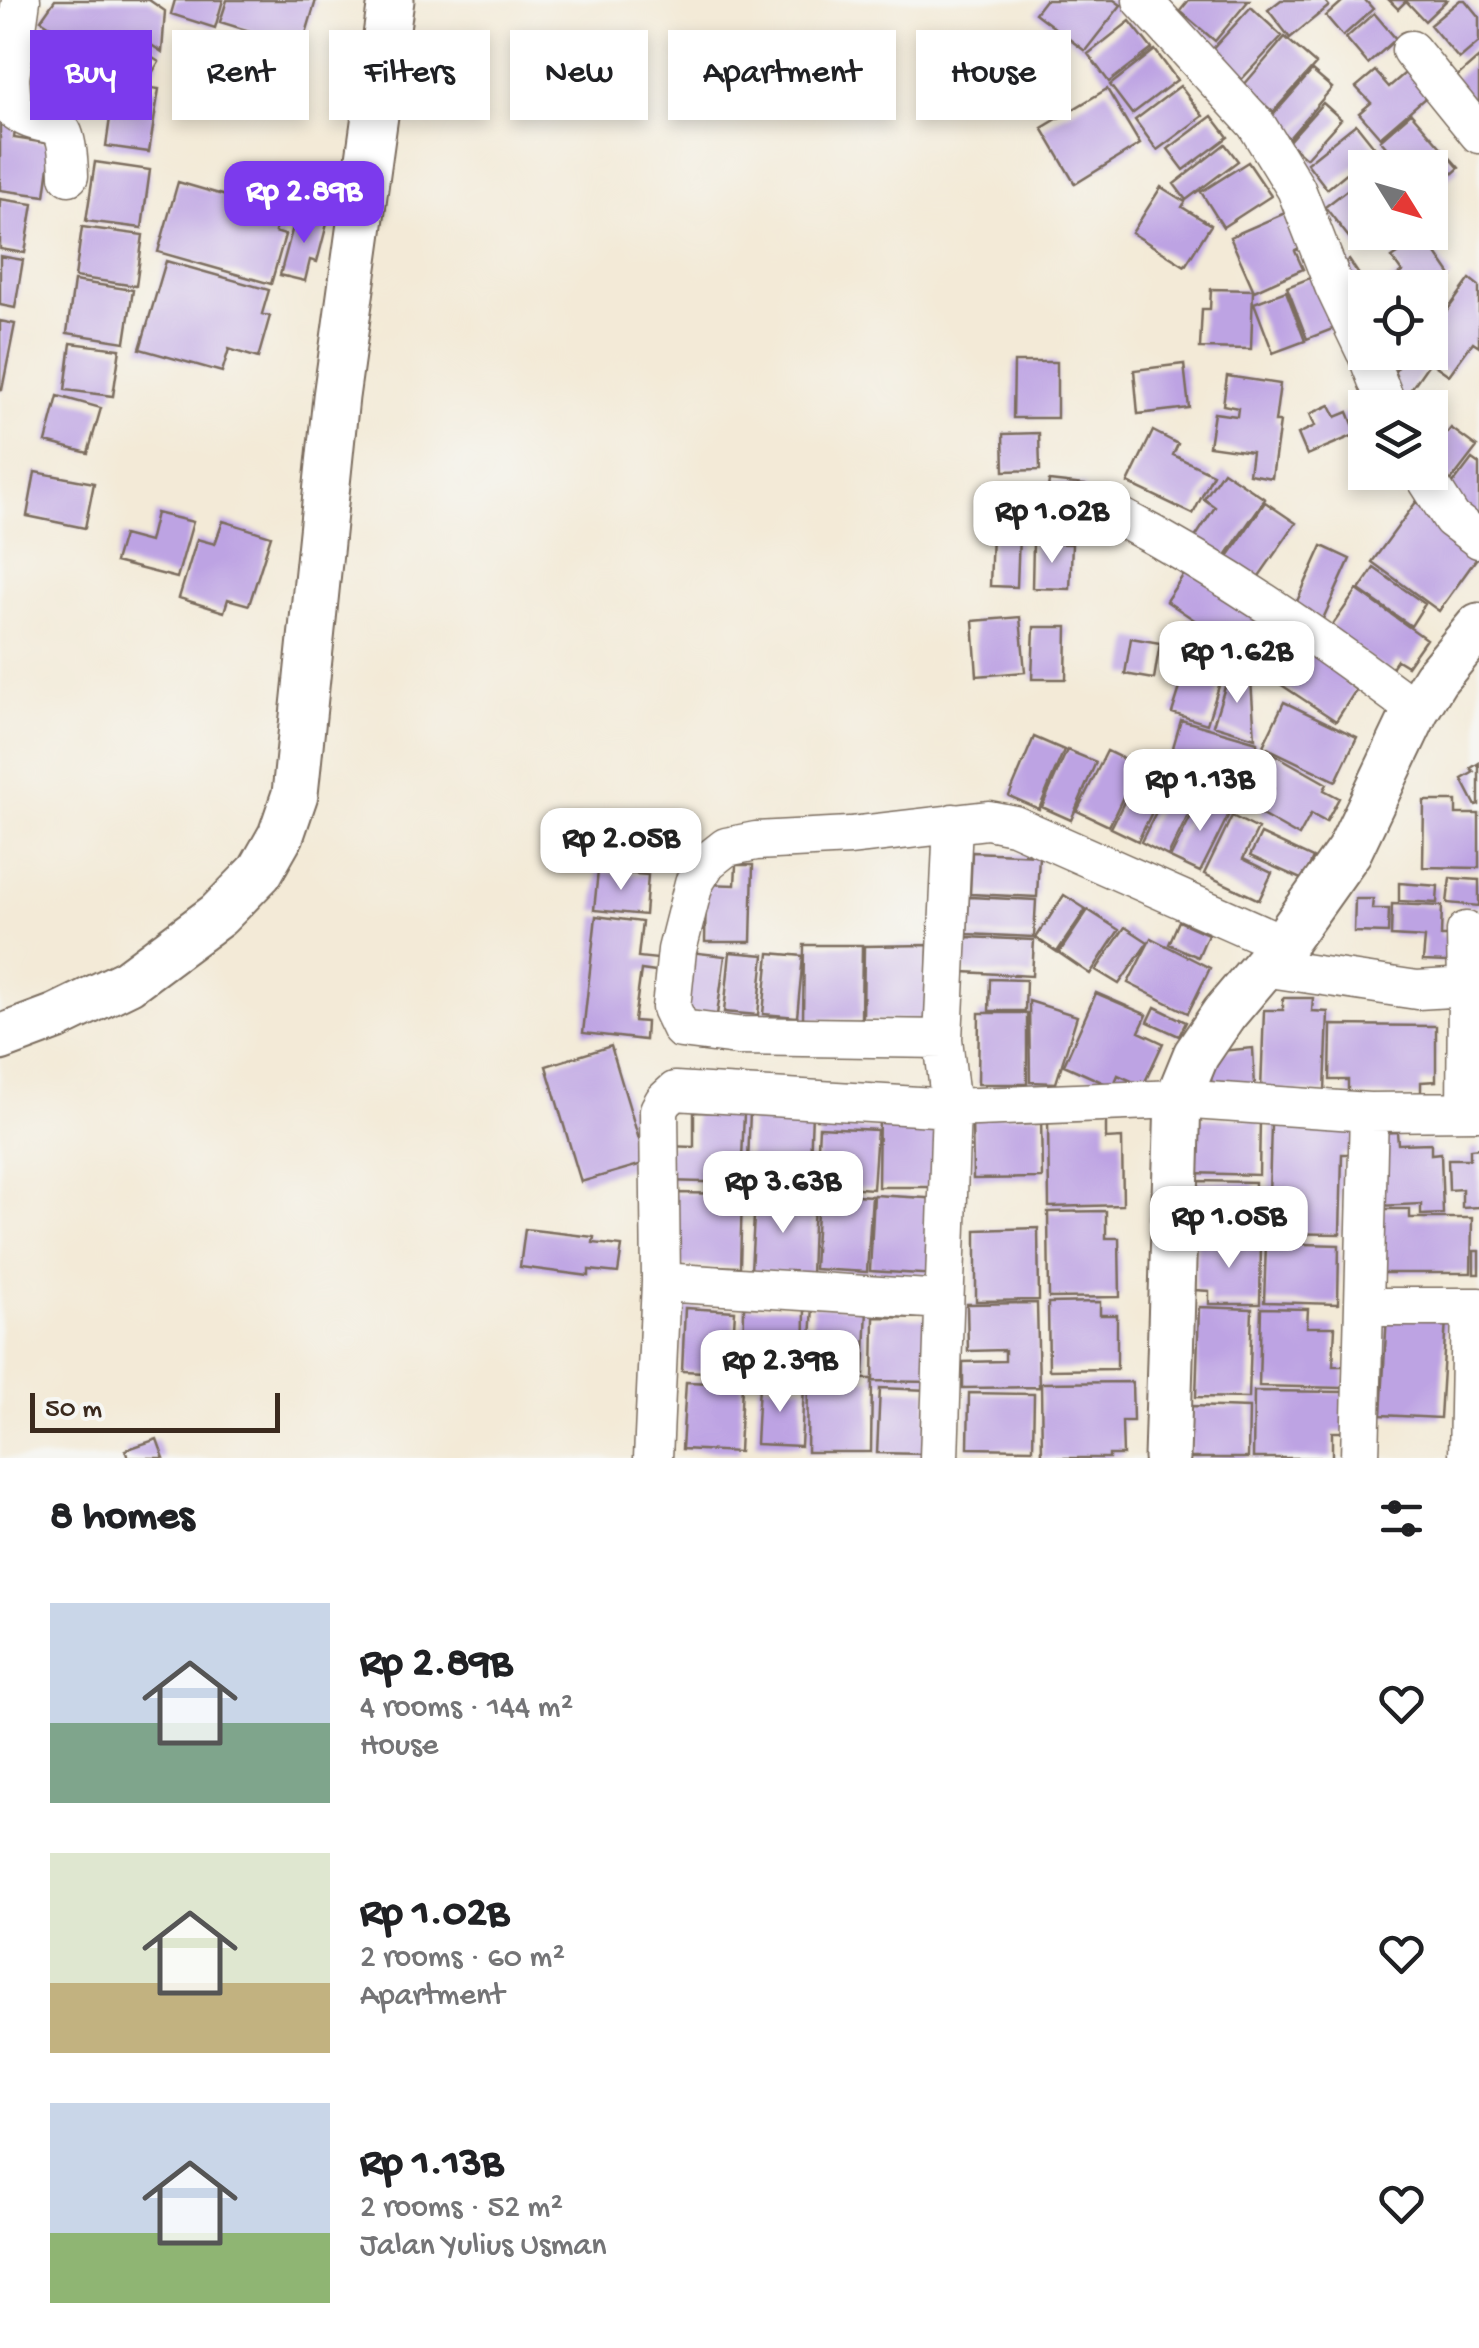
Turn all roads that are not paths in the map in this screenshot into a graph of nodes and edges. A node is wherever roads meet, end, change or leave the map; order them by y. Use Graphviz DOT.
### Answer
graph roads {
  1 [pos="22,0"];
  2 [pos="391,0"];
  3 [pos="1142,0"];
  4 [pos="1411,50"];
  5 [pos="1479,134"];
  6 [pos="69,176"];
  7 [pos="1348,316"];
  8 [pos="1433,490"];
  9 [pos="1118,516"];
  10 [pos="1479,539"];
  11 [pos="1472,649"];
  12 [pos="1416,710"];
  13 [pos="953,823"];
  14 [pos="1466,931"];
  15 [pos="1273,956"];
  16 [pos="1467,987"];
  17 [pos="0,1038"];
  18 [pos="944,1040"];
  19 [pos="1178,1099"];
  20 [pos="951,1108"];
  21 [pos="1473,1111"];
  22 [pos="1369,1112"];
  23 [pos="661,1282"];
  24 [pos="944,1300"];
  25 [pos="1364,1307"];
  26 [pos="1475,1307"];
  27 [pos="653,1458"];
  28 [pos="939,1458"];
  29 [pos="1166,1458"];
  30 [pos="1360,1458"];
  31 [pos="1468,1458"];
  1 -- 6 [label="street"];
  2 -- 17 [label="street"];
  3 -- 7 [label="street"];
  4 -- 5 [label="street"];
  8 -- 10 [label="street"];
  9 -- 12 [label="street"];
  11 -- 12 [label="street"];
  12 -- 15 [label="street"];
  13 -- 15 [label="street"];
  13 -- 18 [label="street"];
  13 -- 18 [label="street"];
  14 -- 16 [label="street"];
  15 -- 16 [label="street"];
  15 -- 19 [label="street"];
  16 -- 21 [label="street"];
  18 -- 20 [label="street"];
  19 -- 20 [label="street"];
  19 -- 22 [label="street"];
  19 -- 29 [label="street"];
  20 -- 23 [label="street"];
  20 -- 24 [label="street"];
  21 -- 22 [label="street"];
  22 -- 25 [label="street"];
  23 -- 24 [label="street"];
  23 -- 27 [label="street"];
  24 -- 28 [label="street"];
  25 -- 26 [label="street"];
  25 -- 30 [label="street"];
  26 -- 31 [label="street"];
}
